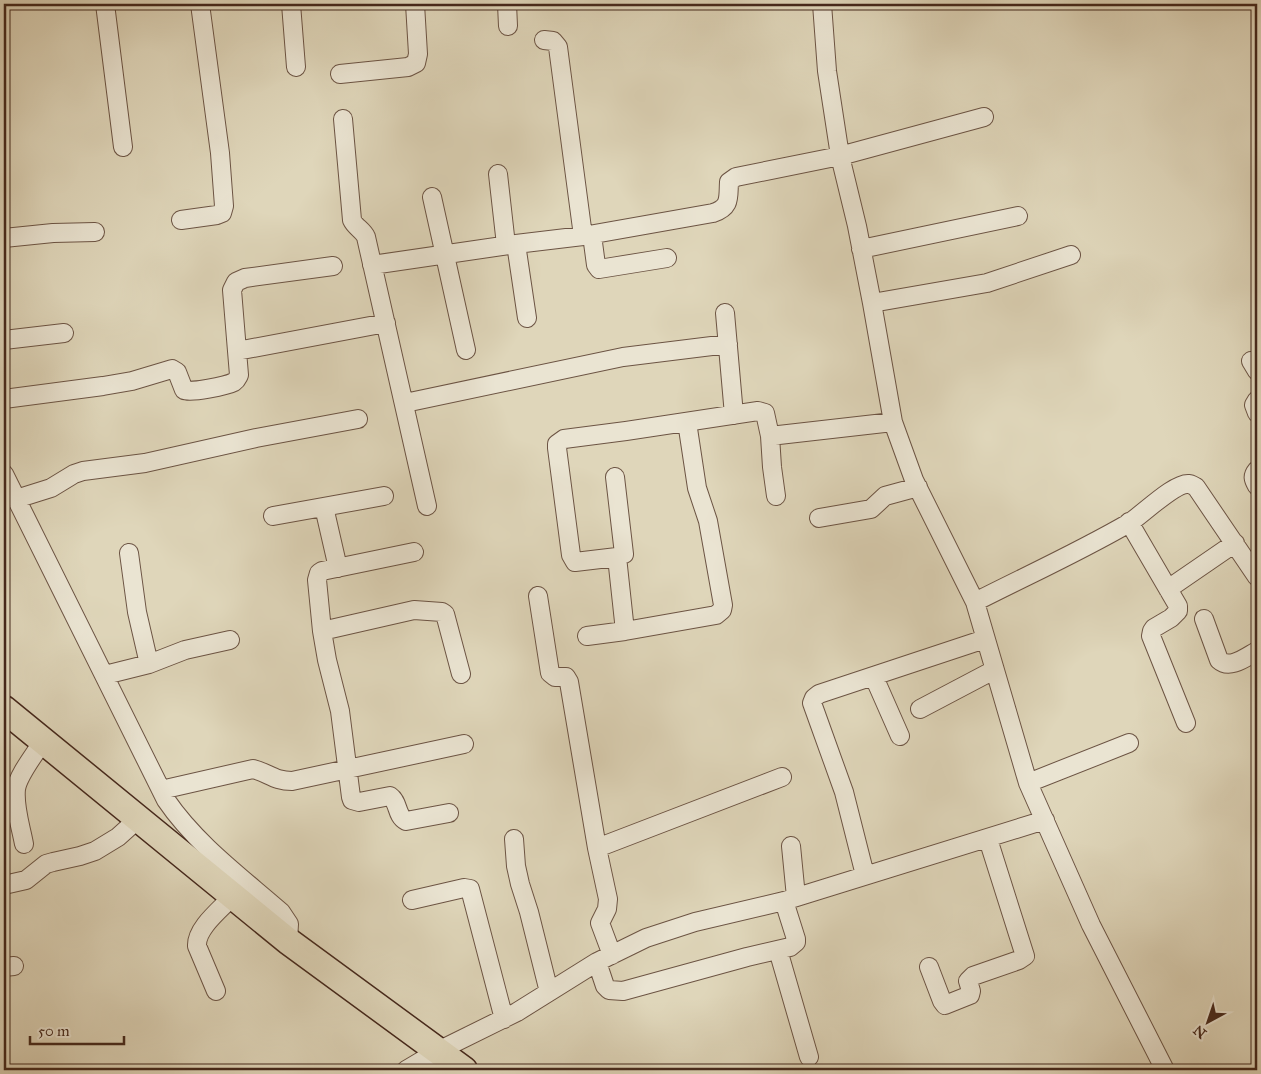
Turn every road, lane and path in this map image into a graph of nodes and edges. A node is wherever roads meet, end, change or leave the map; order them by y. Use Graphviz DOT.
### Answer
graph roads {
  1 [pos="104,4"];
  2 [pos="200,4"];
  3 [pos="291,4"];
  4 [pos="415,4"];
  5 [pos="507,4"];
  6 [pos="822,4"];
  7 [pos="508,26"];
  8 [pos="544,40"];
  9 [pos="296,66"];
  10 [pos="340,74"];
  11 [pos="984,117"];
  12 [pos="343,119"];
  13 [pos="124,147"];
  14 [pos="840,156"];
  15 [pos="498,174"];
  16 [pos="432,197"];
  17 [pos="1018,216"];
  18 [pos="181,220"];
  19 [pos="95,232"];
  20 [pos="587,236"];
  21 [pos="4,238"];
  22 [pos="511,245"];
  23 [pos="861,249"];
  24 [pos="444,255"];
  25 [pos="1071,255"];
  26 [pos="666,258"];
  27 [pos="372,265"];
  28 [pos="333,266"];
  29 [pos="872,303"];
  30 [pos="725,313"];
  31 [pos="527,318"];
  32 [pos="386,323"];
  33 [pos="64,333"];
  34 [pos="4,340"];
  35 [pos="728,344"];
  36 [pos="466,350"];
  37 [pos="237,351"];
  38 [pos="4,399"];
  39 [pos="1257,400"];
  40 [pos="405,403"];
  41 [pos="1257,413"];
  42 [pos="734,414"];
  43 [pos="358,419"];
  44 [pos="687,422"];
  45 [pos="893,422"];
  46 [pos="770,436"];
  47 [pos="1257,470"];
  48 [pos="4,474"];
  49 [pos="615,477"];
  50 [pos="1257,486"];
  51 [pos="918,487"];
  52 [pos="384,496"];
  53 [pos="776,496"];
  54 [pos="16,499"];
  55 [pos="427,506"];
  56 [pos="324,507"];
  57 [pos="273,516"];
  58 [pos="819,518"];
  59 [pos="1129,522"];
  60 [pos="1235,543"];
  61 [pos="414,552"];
  62 [pos="129,553"];
  63 [pos="617,557"];
  64 [pos="338,568"];
  65 [pos="1257,577"];
  66 [pos="1168,589"];
  67 [pos="538,596"];
  68 [pos="975,602"];
  69 [pos="1204,618"];
  70 [pos="322,631"];
  71 [pos="625,631"];
  72 [pos="587,636"];
  73 [pos="985,639"];
  74 [pos="230,640"];
  75 [pos="1257,651"];
  76 [pos="149,664"];
  77 [pos="994,670"];
  78 [pos="461,674"];
  79 [pos="104,675"];
  80 [pos="874,677"];
  81 [pos="4,709"];
  82 [pos="920,709"];
  83 [pos="1186,723"];
  84 [pos="900,736"];
  85 [pos="43,741"];
  86 [pos="1129,743"];
  87 [pos="464,744"];
  88 [pos="347,770"];
  89 [pos="782,777"];
  90 [pos="1028,783"];
  91 [pos="161,790"];
  92 [pos="449,813"];
  93 [pos="138,819"];
  94 [pos="1045,820"];
  95 [pos="514,839"];
  96 [pos="988,839"];
  97 [pos="24,844"];
  98 [pos="791,846"];
  99 [pos="597,848"];
  100 [pos="865,875"];
  101 [pos="4,885"];
  102 [pos="233,896"];
  103 [pos="790,899"];
  104 [pos="412,900"];
  105 [pos="288,941"];
  106 [pos="778,950"];
  107 [pos="605,958"];
  108 [pos="929,967"];
  109 [pos="216,991"];
  110 [pos="549,992"];
  111 [pos="504,1019"];
  112 [pos="438,1051"];
  113 [pos="809,1057"];
  114 [pos="406,1070"];
  115 [pos="464,1070"];
  116 [pos="1166,1070"];
  1 -- 13 [label="street"];
  2 -- 18 [label="street"];
  3 -- 9 [label="street"];
  4 -- 10 [label="street"];
  5 -- 7 [label="street"];
  6 -- 14 [label="street"];
  8 -- 20 [label="street"];
  11 -- 14 [label="street"];
  12 -- 27 [label="street"];
  14 -- 20 [label="street"];
  14 -- 23 [label="street"];
  15 -- 22 [label="street"];
  16 -- 24 [label="street"];
  17 -- 23 [label="street"];
  19 -- 21 [label="street"];
  20 -- 22 [label="street"];
  20 -- 26 [label="street"];
  22 -- 24 [label="street"];
  22 -- 31 [label="street"];
  23 -- 29 [label="street"];
  24 -- 27 [label="street"];
  24 -- 36 [label="street"];
  25 -- 29 [label="street"];
  27 -- 32 [label="street"];
  28 -- 37 [label="street"];
  29 -- 45 [label="street"];
  30 -- 35 [label="street"];
  32 -- 37 [label="street"];
  32 -- 40 [label="street"];
  33 -- 34 [label="street"];
  35 -- 40 [label="street"];
  35 -- 42 [label="street"];
  37 -- 38 [label="street"];
  39 -- 41 [label="street"];
  40 -- 55 [label="street"];
  42 -- 44 [label="street"];
  42 -- 46 [label="street"];
  43 -- 54 [label="street"];
  44 -- 63 [label="street"];
  44 -- 71 [label="street"];
  45 -- 46 [label="street"];
  45 -- 51 [label="street"];
  46 -- 53 [label="street"];
  47 -- 50 [label="street"];
  48 -- 54 [label="street"];
  49 -- 63 [label="street"];
  51 -- 58 [label="street"];
  51 -- 68 [label="street"];
  52 -- 56 [label="street"];
  54 -- 79 [label="street"];
  56 -- 57 [label="street"];
  56 -- 64 [label="street"];
  59 -- 60 [label="street"];
  59 -- 66 [label="street"];
  59 -- 68 [label="street"];
  60 -- 65 [label="street"];
  60 -- 66 [label="street"];
  61 -- 64 [label="street"];
  62 -- 76 [label="street"];
  63 -- 71 [label="street"];
  64 -- 70 [label="street"];
  66 -- 83 [label="street"];
  67 -- 99 [label="street"];
  68 -- 73 [label="street"];
  69 -- 75 [label="street"];
  70 -- 78 [label="street"];
  70 -- 88 [label="street"];
  71 -- 72 [label="street"];
  73 -- 77 [label="street"];
  73 -- 80 [label="street"];
  74 -- 76 [label="street"];
  76 -- 79 [label="street"];
  77 -- 82 [label="street"];
  77 -- 90 [label="street"];
  79 -- 91 [label="street"];
  80 -- 84 [label="street"];
  80 -- 100 [label="street"];
  81 -- 85 [label="highway"];
  85 -- 93 [label="highway"];
  85 -- 97 [label="street"];
  86 -- 90 [label="street"];
  87 -- 88 [label="street"];
  88 -- 91 [label="street"];
  88 -- 92 [label="street"];
  89 -- 99 [label="street"];
  90 -- 94 [label="street"];
  91 -- 105 [label="street"];
  93 -- 101 [label="street"];
  93 -- 102 [label="highway"];
  94 -- 96 [label="street"];
  94 -- 116 [label="street"];
  95 -- 110 [label="street"];
  96 -- 100 [label="street"];
  96 -- 108 [label="street"];
  98 -- 103 [label="street"];
  99 -- 107 [label="street"];
  100 -- 103 [label="street"];
  102 -- 105 [label="highway"];
  102 -- 109 [label="street"];
  103 -- 106 [label="street"];
  103 -- 107 [label="street"];
  104 -- 111 [label="street"];
  105 -- 112 [label="highway"];
  106 -- 107 [label="street"];
  106 -- 113 [label="street"];
  107 -- 110 [label="street"];
  110 -- 111 [label="street"];
  111 -- 112 [label="street"];
  112 -- 114 [label="street"];
  112 -- 115 [label="highway"];
}
